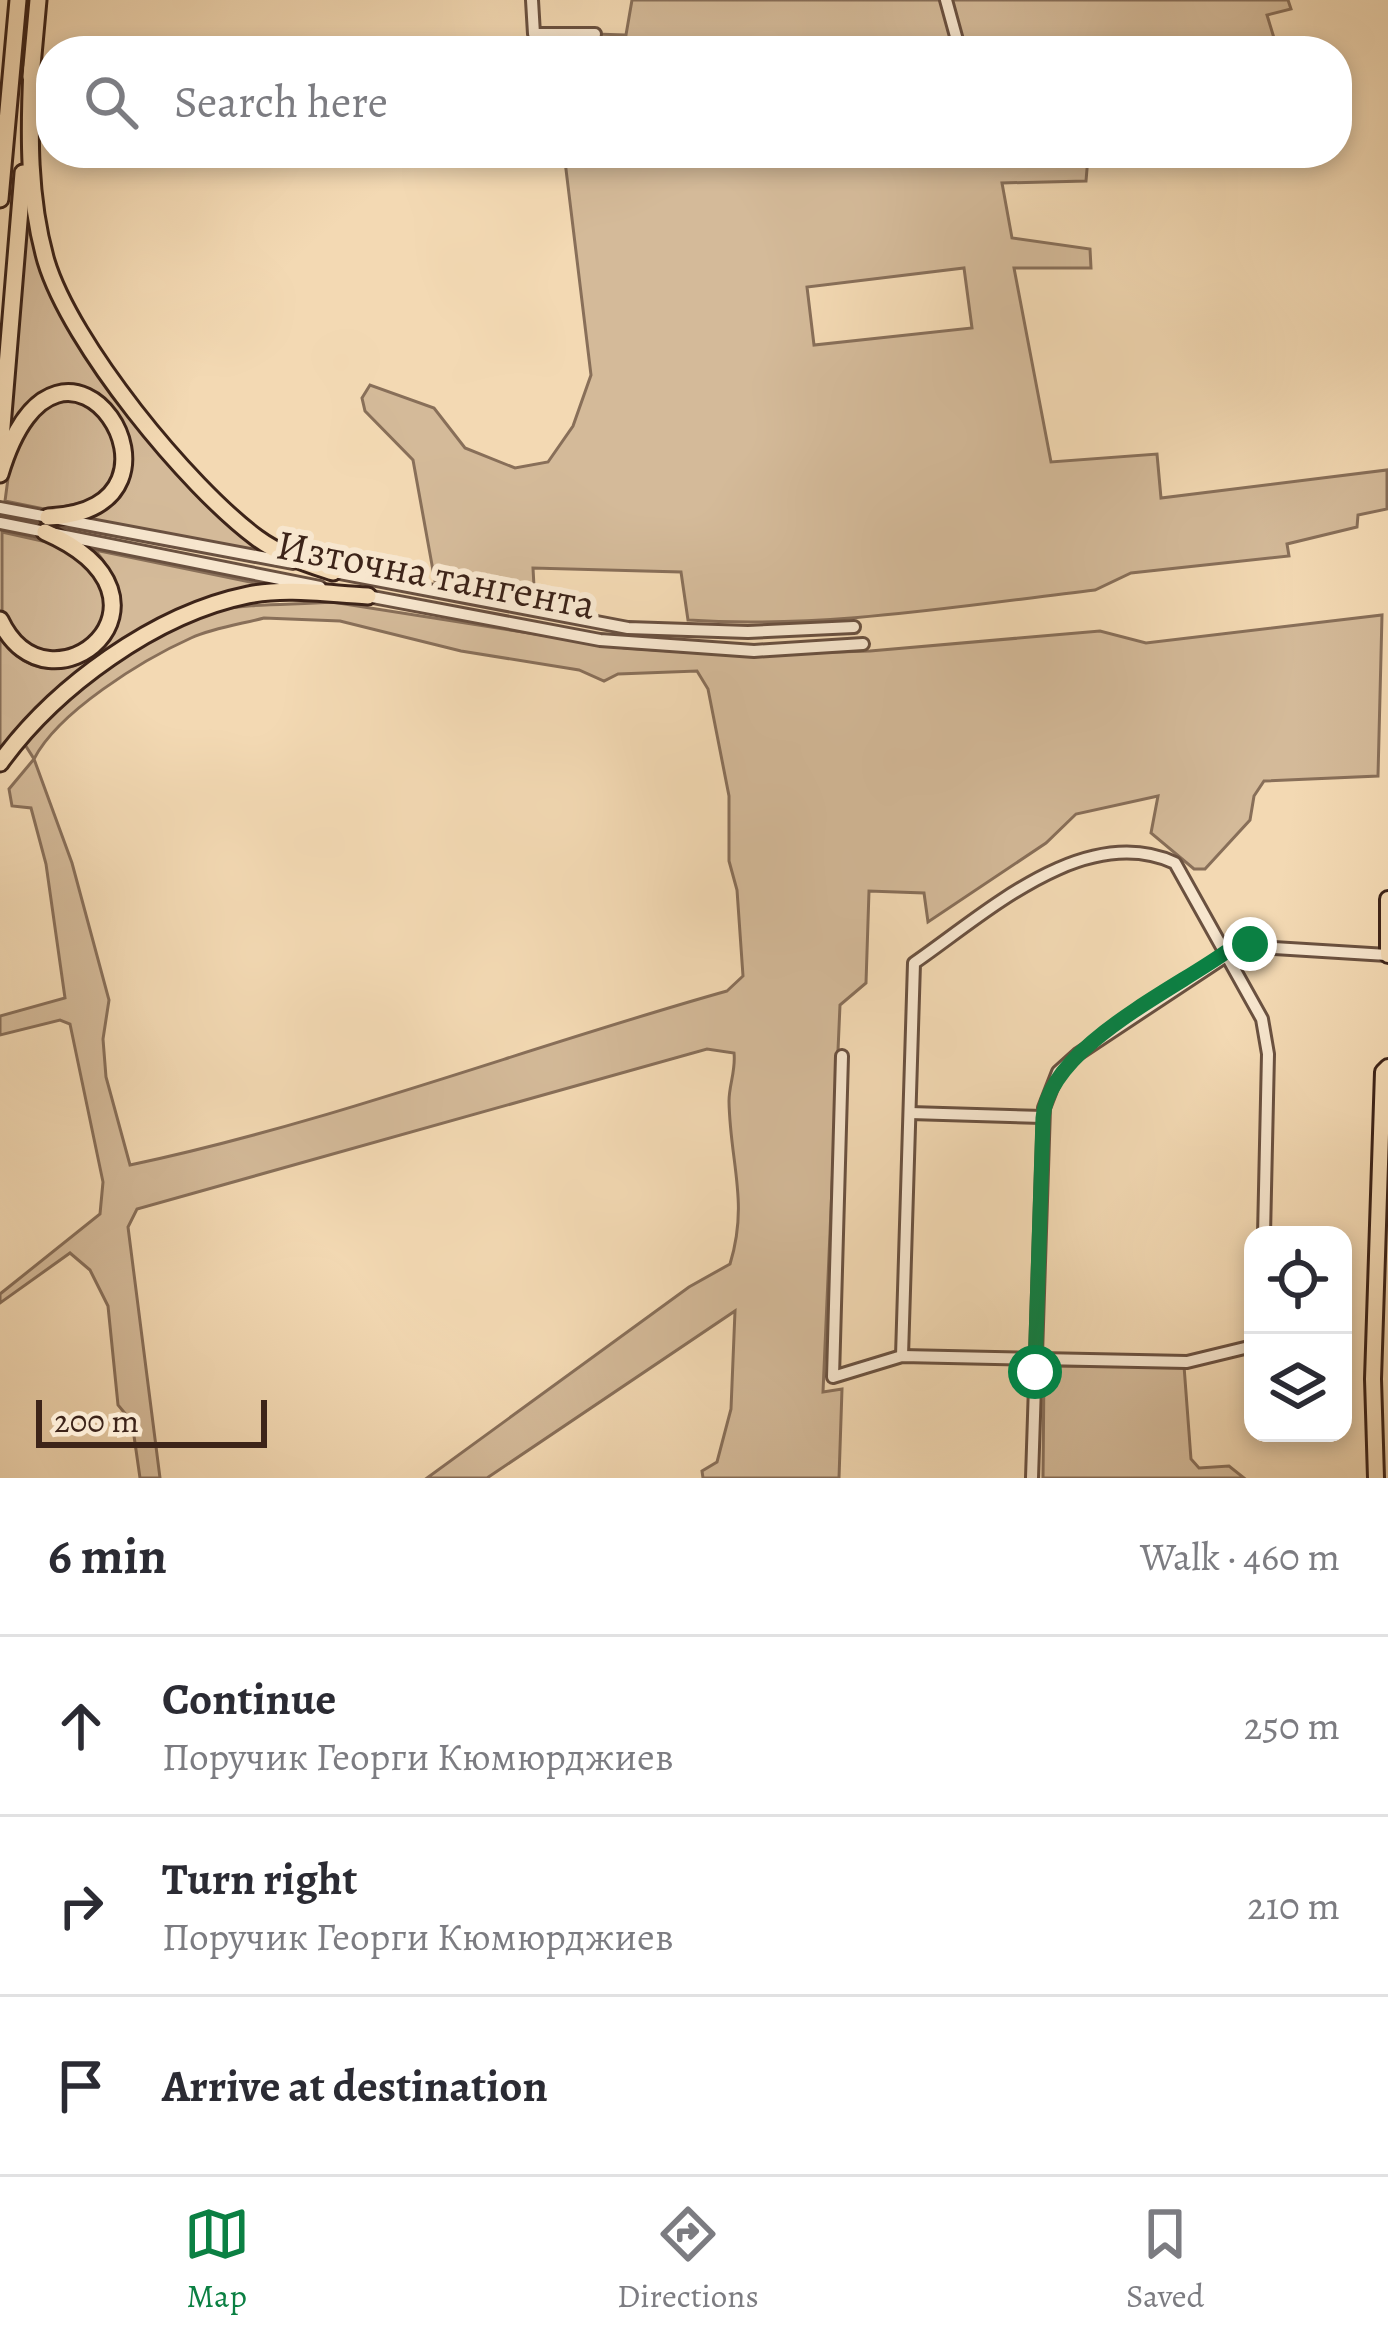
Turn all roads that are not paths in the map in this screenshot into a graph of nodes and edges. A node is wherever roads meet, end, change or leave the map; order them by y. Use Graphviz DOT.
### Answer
graph roads {
  1 [pos="18,0"];
  2 [pos="38,0"];
  3 [pos="532,0"];
  4 [pos="946,0"];
  5 [pos="596,34"];
  6 [pos="956,36"];
  7 [pos="32,68"];
  8 [pos="12,70"];
  9 [pos="0,133"];
  10 [pos="0,199"];
  11 [pos="0,451"];
  12 [pos="0,474"];
  13 [pos="0,508"];
  14 [pos="0,523"];
  15 [pos="46,524"];
  16 [pos="333,572"];
  17 [pos="368,596"];
  18 [pos="0,620"];
  19 [pos="854,627"];
  20 [pos="863,644"];
  21 [pos="0,763"];
  22 [pos="1388,898"];
  23 [pos="1226,952"];
  24 [pos="1387,955"];
  25 [pos="842,1056"];
  26 [pos="1388,1067"];
  27 [pos="910,1113"];
  28 [pos="1043,1118"];
  29 [pos="1264,1226"];
  30 [pos="1382,1316"];
  31 [pos="1244,1348"];
  32 [pos="902,1356"];
  33 [pos="1036,1360"];
  34 [pos="1032,1478"];
  35 [pos="1376,1478"];
  1 -- 8 [label="highway"];
  2 -- 7 [label="highway"];
  3 -- 5 [label="street"];
  4 -- 6 [label="street"];
  7 -- 11 [label="highway"];
  7 -- 16 [label="highway"];
  8 -- 9 [label="highway"];
  8 -- 10 [label="highway"];
  12 -- 15 [label="highway"];
  13 -- 15 [label="street, Източна тангента"];
  14 -- 15 [label="street, Източна тангента"];
  15 -- 16 [label="street, Източна тангента"];
  15 -- 17 [label="street, Източна тангента"];
  15 -- 18 [label="highway"];
  16 -- 19 [label="street, Източна тангента"];
  17 -- 20 [label="street, Източна тангента"];
  17 -- 21 [label="highway"];
  22 -- 24 [label="main road"];
  23 -- 24 [label="street"];
  23 -- 27 [label="street"];
  23 -- 28 [label="street"];
  23 -- 29 [label="street"];
  25 -- 32 [label="street"];
  26 -- 30 [label="main road"];
  27 -- 28 [label="street"];
  27 -- 32 [label="street"];
  28 -- 33 [label="street"];
  30 -- 35 [label="main road"];
  31 -- 33 [label="street"];
  32 -- 33 [label="street"];
  33 -- 34 [label="street"];
}
